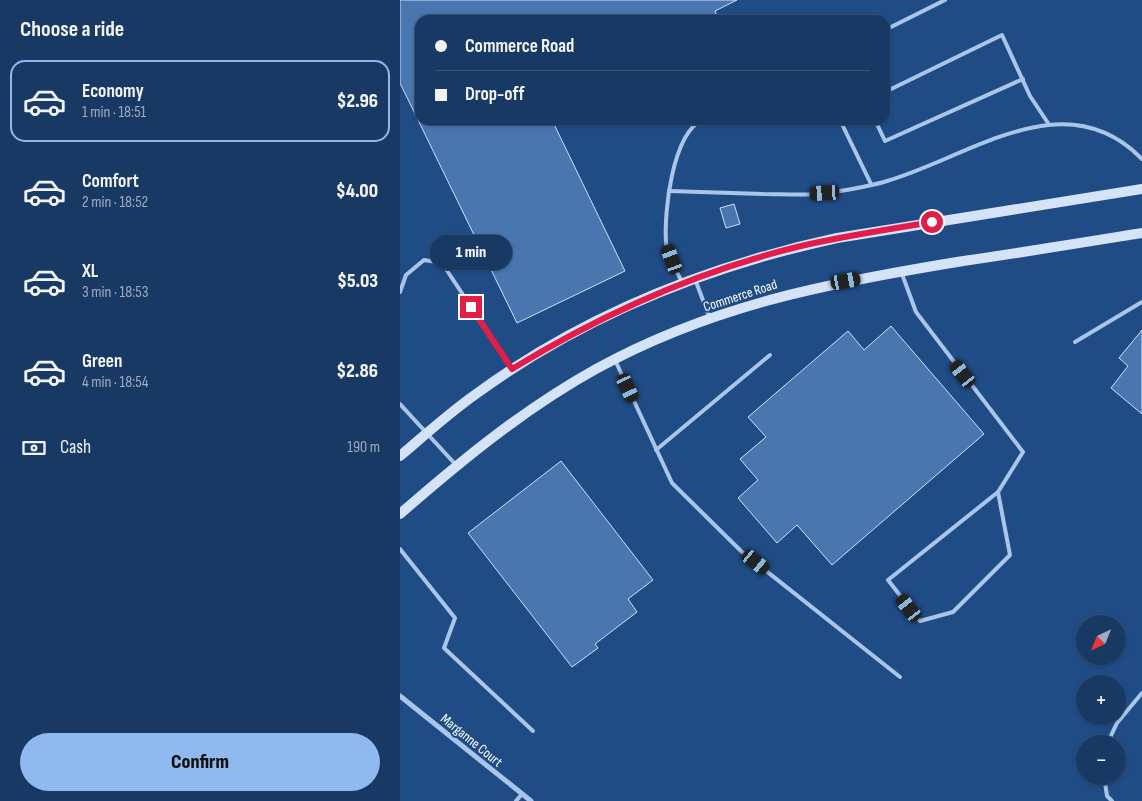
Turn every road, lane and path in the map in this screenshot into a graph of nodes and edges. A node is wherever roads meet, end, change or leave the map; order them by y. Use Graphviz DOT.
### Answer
graph roads {
  1 [pos="945,0"];
  2 [pos="890,28"];
  3 [pos="1023,79"];
  4 [pos="890,90"];
  5 [pos="1048,123"];
  6 [pos="693,125"];
  7 [pos="842,125"];
  8 [pos="877,125"];
  9 [pos="1142,159"];
  10 [pos="871,184"];
  11 [pos="1142,188"];
  12 [pos="669,191"];
  13 [pos="1142,233"];
  14 [pos="902,272"];
  15 [pos="694,278"];
  16 [pos="682,282"];
  17 [pos="400,292"];
  18 [pos="1142,302"];
  19 [pos="710,319"];
  20 [pos="1075,342"];
  21 [pos="770,355"];
  22 [pos="615,360"];
  23 [pos="512,369"];
  24 [pos="400,404"];
  25 [pos="427,432"];
  26 [pos="656,450"];
  27 [pos="400,456"];
  28 [pos="456,465"];
  29 [pos="998,492"];
  30 [pos="400,514"];
  31 [pos="400,549"];
  32 [pos="900,677"];
  33 [pos="1142,693"];
  34 [pos="400,696"];
  35 [pos="533,731"];
  36 [pos="1111,735"];
  37 [pos="1105,785"];
  38 [pos="522,794"];
  39 [pos="516,801"];
  40 [pos="531,801"];
  41 [pos="1112,801"];
  1 -- 2 [label="lane"];
  3 -- 4 [label="lane"];
  3 -- 5 [label="lane"];
  3 -- 8 [label="lane"];
  5 -- 9 [label="lane"];
  5 -- 10 [label="lane"];
  6 -- 12 [label="lane"];
  7 -- 10 [label="lane"];
  10 -- 12 [label="lane"];
  11 -- 15 [label="main road"];
  12 -- 16 [label="lane"];
  13 -- 14 [label="main road, Commerce Road"];
  14 -- 19 [label="main road, Commerce Road"];
  14 -- 29 [label="lane"];
  15 -- 16 [label="main road"];
  15 -- 19 [label="lane"];
  16 -- 23 [label="main road"];
  17 -- 23 [label="lane"];
  18 -- 20 [label="lane"];
  19 -- 22 [label="main road, Commerce Road"];
  21 -- 26 [label="lane"];
  22 -- 26 [label="lane"];
  22 -- 28 [label="main road, Commerce Road"];
  23 -- 25 [label="main road"];
  24 -- 25 [label="lane"];
  25 -- 27 [label="main road"];
  25 -- 28 [label="lane"];
  26 -- 32 [label="lane"];
  28 -- 30 [label="main road, Commerce Road"];
  29 -- 29 [label="lane"];
  31 -- 35 [label="lane"];
  33 -- 36 [label="lane"];
  34 -- 38 [label="street, Marganne Court"];
  37 -- 41 [label="lane"];
  38 -- 39 [label="lane"];
  38 -- 40 [label="street, Marganne Court"];
}
